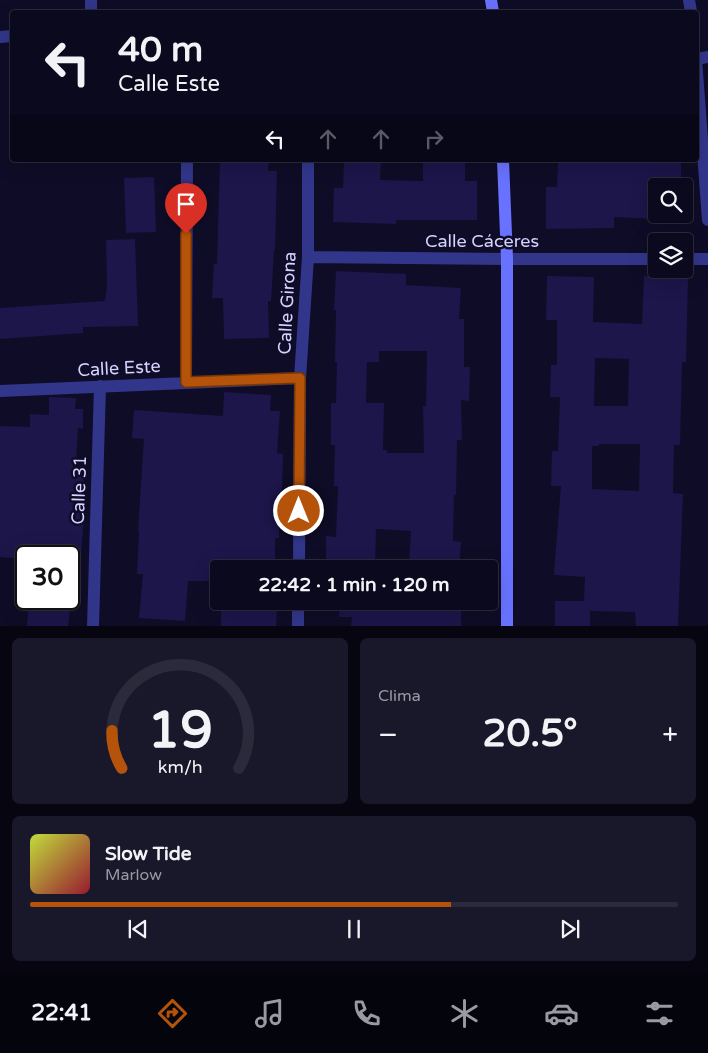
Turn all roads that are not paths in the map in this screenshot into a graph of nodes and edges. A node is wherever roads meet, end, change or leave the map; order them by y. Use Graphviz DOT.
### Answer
graph roads {
  1 [pos="699,99"];
  2 [pos="187,162"];
  3 [pos="308,162"];
  4 [pos="503,162"];
  5 [pos="708,220"];
  6 [pos="308,257"];
  7 [pos="507,259"];
  8 [pos="648,259"];
  9 [pos="693,259"];
  10 [pos="708,259"];
  11 [pos="300,378"];
  12 [pos="186,382"];
  13 [pos="100,386"];
  14 [pos="0,391"];
  15 [pos="299,560"];
  16 [pos="298,610"];
  17 [pos="93,626"];
  18 [pos="298,626"];
  19 [pos="507,626"];
  1 -- 5 [label="street"];
  2 -- 12 [label="street"];
  3 -- 6 [label="street, Calle Girona"];
  4 -- 7 [label="street"];
  6 -- 7 [label="street, Calle Cáceres"];
  6 -- 11 [label="street, Calle Girona"];
  7 -- 8 [label="street, Calle Cáceres"];
  7 -- 19 [label="street"];
  9 -- 10 [label="street"];
  11 -- 12 [label="street, Calle Este"];
  11 -- 15 [label="street, Calle Girona"];
  12 -- 13 [label="street, Calle Este"];
  13 -- 14 [label="street, Calle Este"];
  13 -- 17 [label="street, Calle 31"];
  16 -- 18 [label="street"];
}
